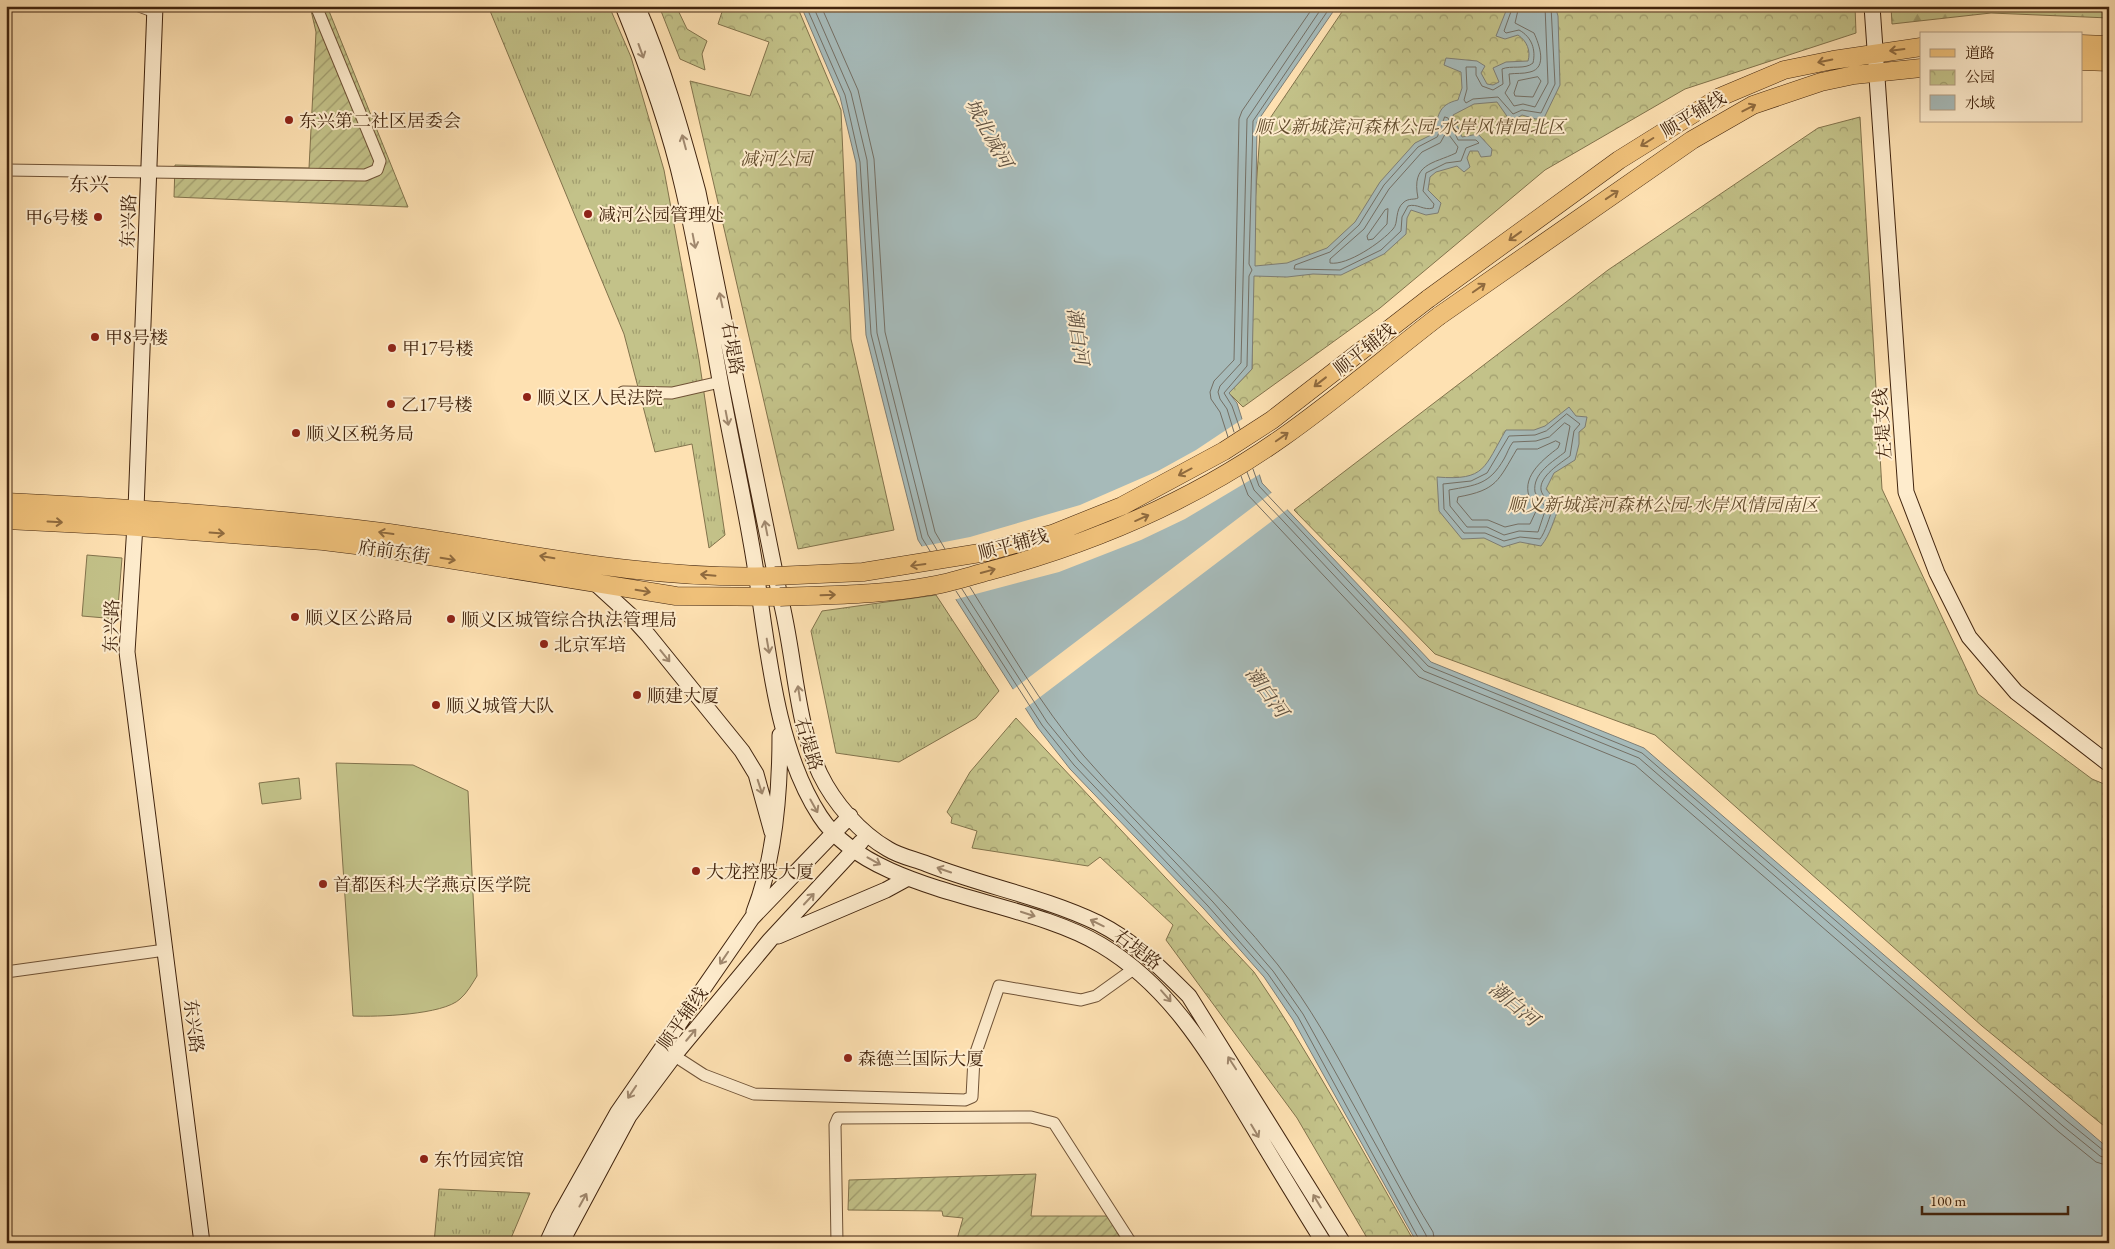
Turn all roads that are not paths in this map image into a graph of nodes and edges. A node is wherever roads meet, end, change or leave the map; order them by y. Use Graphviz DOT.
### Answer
graph roads {
  1 [pos="139,6"];
  2 [pos="316,6"];
  3 [pos="623,6"];
  4 [pos="637,6"];
  5 [pos="1872,6"];
  6 [pos="155,9"];
  7 [pos="2082,44"];
  8 [pos="2109,45"];
  9 [pos="1920,47"];
  10 [pos="1874,53"];
  11 [pos="2082,61"];
  12 [pos="2109,62"];
  13 [pos="1920,68"];
  14 [pos="1875,73"];
  15 [pos="6,170"];
  16 [pos="148,173"];
  17 [pos="720,382"];
  18 [pos="623,392"];
  19 [pos="6,502"];
  20 [pos="136,509"];
  21 [pos="6,520"];
  22 [pos="135,527"];
  23 [pos="775,576"];
  24 [pos="757,577"];
  25 [pos="595,584"];
  26 [pos="759,598"];
  27 [pos="780,598"];
  28 [pos="780,712"];
  29 [pos="2109,764"];
  30 [pos="850,816"];
  31 [pos="772,832"];
  32 [pos="868,833"];
  33 [pos="834,834"];
  34 [pos="855,850"];
  35 [pos="908,878"];
  36 [pos="752,918"];
  37 [pos="770,940"];
  38 [pos="165,950"];
  39 [pos="1135,968"];
  40 [pos="6,972"];
  41 [pos="668,1052"];
  42 [pos="202,1243"];
  43 [pos="547,1243"];
  44 [pos="560,1243"];
  45 [pos="838,1243"];
  46 [pos="1130,1243"];
  47 [pos="1324,1243"];
  48 [pos="1343,1243"];
  1 -- 6 [label="street"];
  2 -- 16 [label="street"];
  3 -- 17 [label="main road, 右堤路, one-way"];
  23 -- 4 [label="main road, 右堤路, one-way"];
  5 -- 10 [label="main road, 左堤支线"];
  6 -- 16 [label="main road, 东兴路"];
  7 -- 8 [label="main road"];
  9 -- 10 [label="main road, 顺平辅线, one-way"];
  10 -- 14 [label="main road, 左堤支线"];
  10 -- 23 [label="main road, 顺平辅线, one-way, bridge"];
  11 -- 12 [label="main road"];
  13 -- 14 [label="main road, 顺平辅线"];
  27 -- 14 [label="main road, 顺平辅线, one-way, bridge"];
  14 -- 29 [label="main road, 左堤支线"];
  15 -- 16 [label="street"];
  16 -- 20 [label="main road, 东兴路"];
  17 -- 18 [label="street"];
  17 -- 24 [label="main road, 右堤路, one-way"];
  19 -- 20 [label="main road, 府前东街"];
  20 -- 22 [label="main road, 东兴路"];
  24 -- 20 [label="main road, 府前东街, one-way"];
  21 -- 22 [label="main road, 府前东街, one-way"];
  22 -- 25 [label="main road, 府前东街, one-way"];
  22 -- 38 [label="main road, 东兴路"];
  23 -- 24 [label="main road, 府前东街"];
  23 -- 27 [label="main road, 右堤路"];
  24 -- 26 [label="main road, 右堤路"];
  25 -- 26 [label="main road, 府前东街, one-way"];
  25 -- 31 [label="main road, one-way"];
  26 -- 27 [label="main road, 府前东街"];
  26 -- 28 [label="main road, 右堤路, one-way"];
  30 -- 27 [label="main road, 右堤路, one-way"];
  28 -- 31 [label="main road"];
  28 -- 33 [label="main road, 右堤路, one-way"];
  30 -- 32 [label="main road, 右堤路"];
  30 -- 33 [label="main road, 顺平辅线"];
  31 -- 36 [label="main road"];
  32 -- 34 [label="main road, 顺平辅线"];
  48 -- 32 [label="main road, 右堤路, one-way"];
  33 -- 34 [label="main road, 右堤路"];
  33 -- 36 [label="main road, 顺平辅线"];
  34 -- 35 [label="main road, 右堤路, one-way"];
  37 -- 34 [label="main road, 顺平辅线, one-way"];
  35 -- 37 [label="main road"];
  35 -- 39 [label="main road, 右堤路, one-way"];
  36 -- 41 [label="main road, 顺平辅线, one-way"];
  41 -- 37 [label="main road, 顺平辅线, one-way"];
  38 -- 40 [label="street"];
  38 -- 42 [label="main road, 东兴路"];
  39 -- 41 [label="street"];
  39 -- 47 [label="main road, 右堤路, one-way"];
  41 -- 43 [label="main road, 顺平辅线, one-way"];
  44 -- 41 [label="main road, 顺平辅线, one-way"];
  45 -- 46 [label="street"];
}
